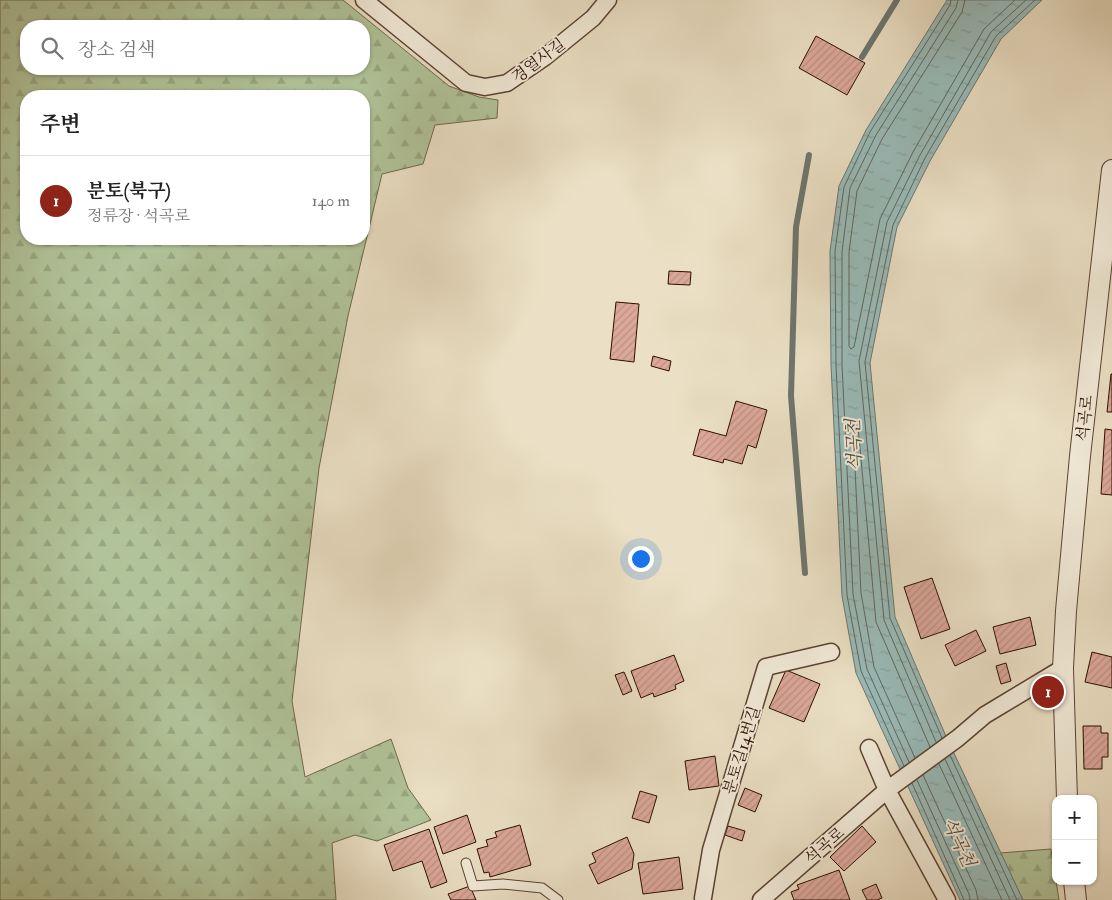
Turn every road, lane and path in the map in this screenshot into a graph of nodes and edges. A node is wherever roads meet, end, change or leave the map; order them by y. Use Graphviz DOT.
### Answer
graph roads {
  1 [pos="364,0"];
  2 [pos="608,0"];
  3 [pos="1112,170"];
  4 [pos="831,652"];
  5 [pos="1063,668"];
  6 [pos="869,748"];
  7 [pos="887,790"];
  8 [pos="1067,795"];
  9 [pos="466,863"];
  10 [pos="1074,885"];
  11 [pos="704,899"];
  12 [pos="558,900"];
  13 [pos="761,900"];
  14 [pos="947,900"];
  15 [pos="1076,900"];
  1 -- 2 [label="street, 경열사길"];
  3 -- 5 [label="street, 석곡로"];
  4 -- 11 [label="street, 분토길14번길"];
  5 -- 7 [label="street, 석곡로"];
  5 -- 8 [label="street, 석곡로"];
  6 -- 7 [label="street"];
  7 -- 13 [label="street, 석곡로"];
  7 -- 14 [label="street"];
  9 -- 12 [label="lane"];
  10 -- 15 [label="street"];
}
